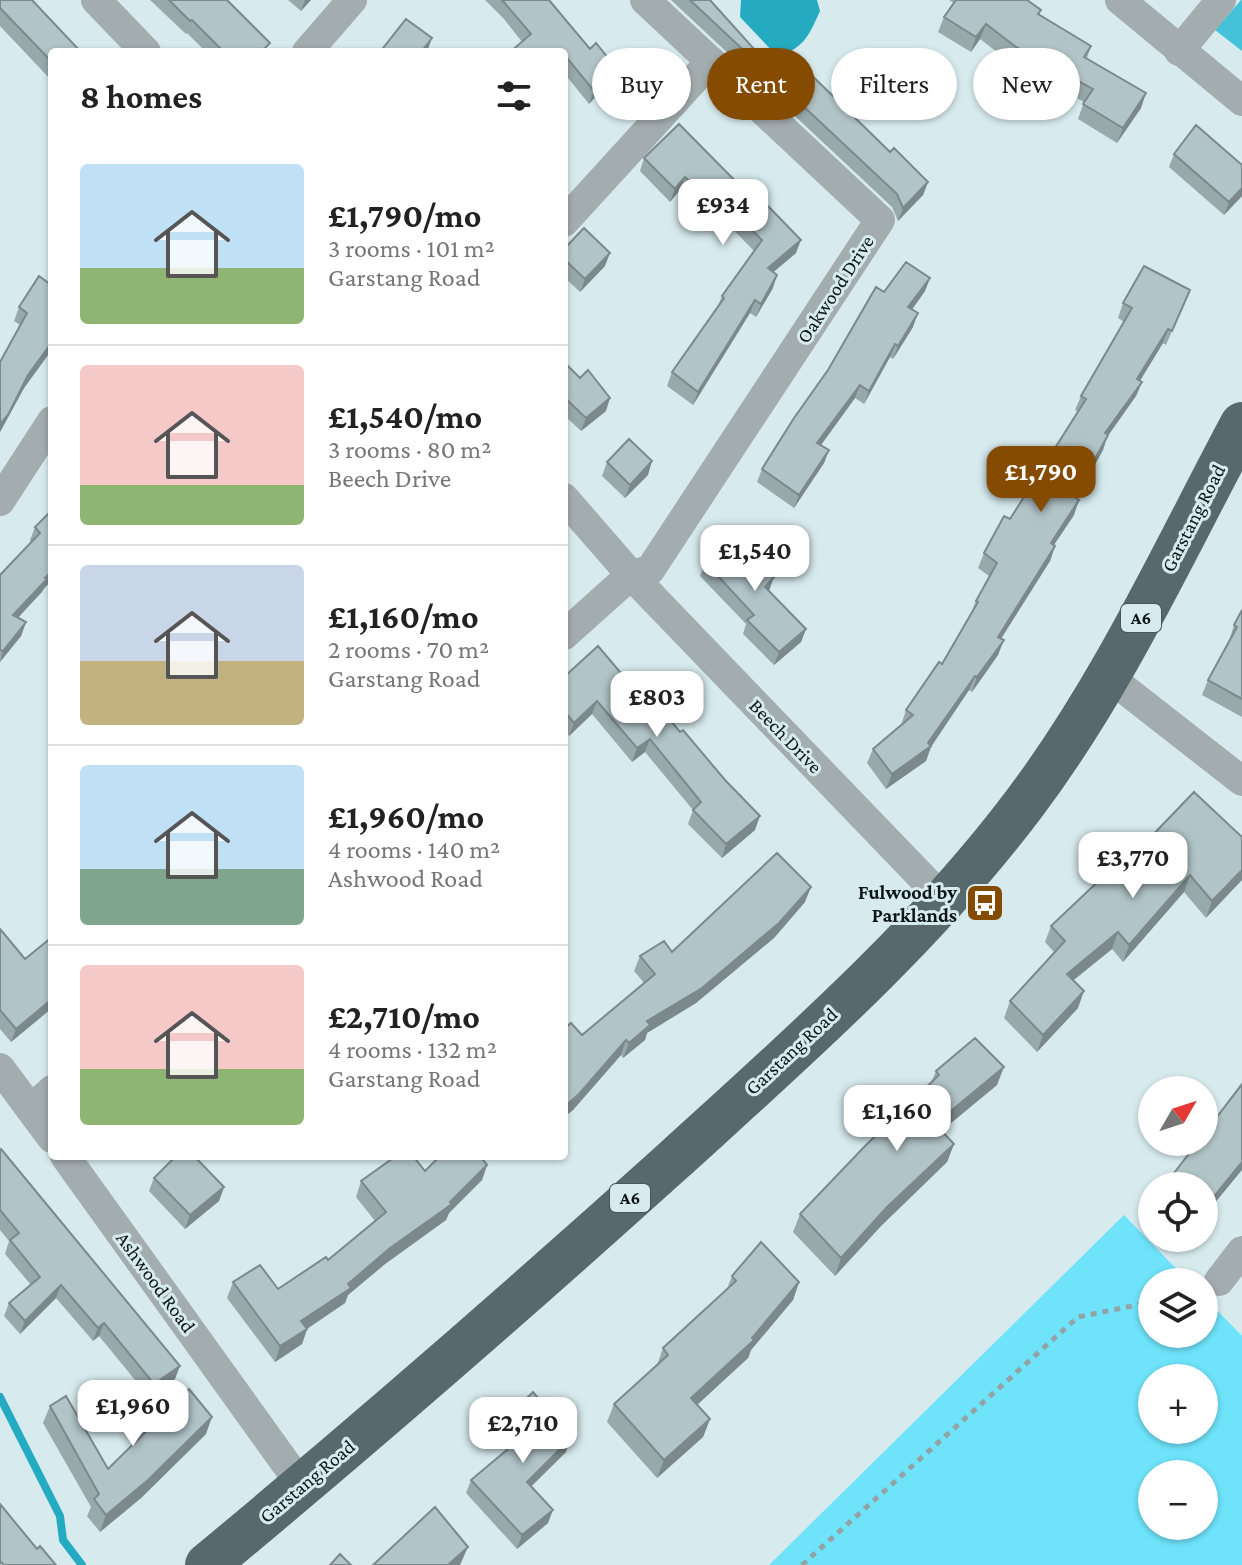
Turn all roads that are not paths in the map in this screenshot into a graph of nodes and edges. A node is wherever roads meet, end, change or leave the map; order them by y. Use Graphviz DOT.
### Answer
graph roads {
  1 [pos="96,0"];
  2 [pos="352,0"];
  3 [pos="645,0"];
  4 [pos="1120,0"];
  5 [pos="1221,0"];
  6 [pos="142,48"];
  7 [pos="310,48"];
  8 [pos="1179,51"];
  9 [pos="707,57"];
  10 [pos="707,65"];
  11 [pos="1242,101"];
  12 [pos="774,120"];
  13 [pos="568,218"];
  14 [pos="48,427"];
  15 [pos="1236,450"];
  16 [pos="4,488"];
  17 [pos="568,503"];
  18 [pos="631,575"];
  19 [pos="568,631"];
  20 [pos="1109,677"];
  21 [pos="1242,781"];
  22 [pos="944,900"];
  23 [pos="0,1068"];
  24 [pos="42,1099"];
  25 [pos="48,1122"];
  26 [pos="68,1160"];
  27 [pos="1242,1251"];
  28 [pos="1219,1281"];
  29 [pos="302,1486"];
  30 [pos="207,1565"];
  1 -- 6 [label="street"];
  2 -- 7 [label="street"];
  3 -- 9 [label="street, Oakwood Drive"];
  4 -- 8 [label="street"];
  5 -- 8 [label="street"];
  8 -- 11 [label="street"];
  10 -- 13 [label="street"];
  12 -- 18 [label="street, Oakwood Drive"];
  14 -- 16 [label="street"];
  15 -- 20 [label="highway, Garstang Road / A6"];
  17 -- 18 [label="street, Beech Drive"];
  18 -- 19 [label="street"];
  18 -- 22 [label="street, Beech Drive"];
  20 -- 21 [label="street"];
  20 -- 22 [label="highway, Garstang Road / A6"];
  22 -- 29 [label="highway, Garstang Road / A6"];
  23 -- 24 [label="street"];
  24 -- 25 [label="street"];
  26 -- 29 [label="street, Ashwood Road"];
  27 -- 28 [label="street"];
  29 -- 30 [label="highway, Garstang Road / A6"];
}
